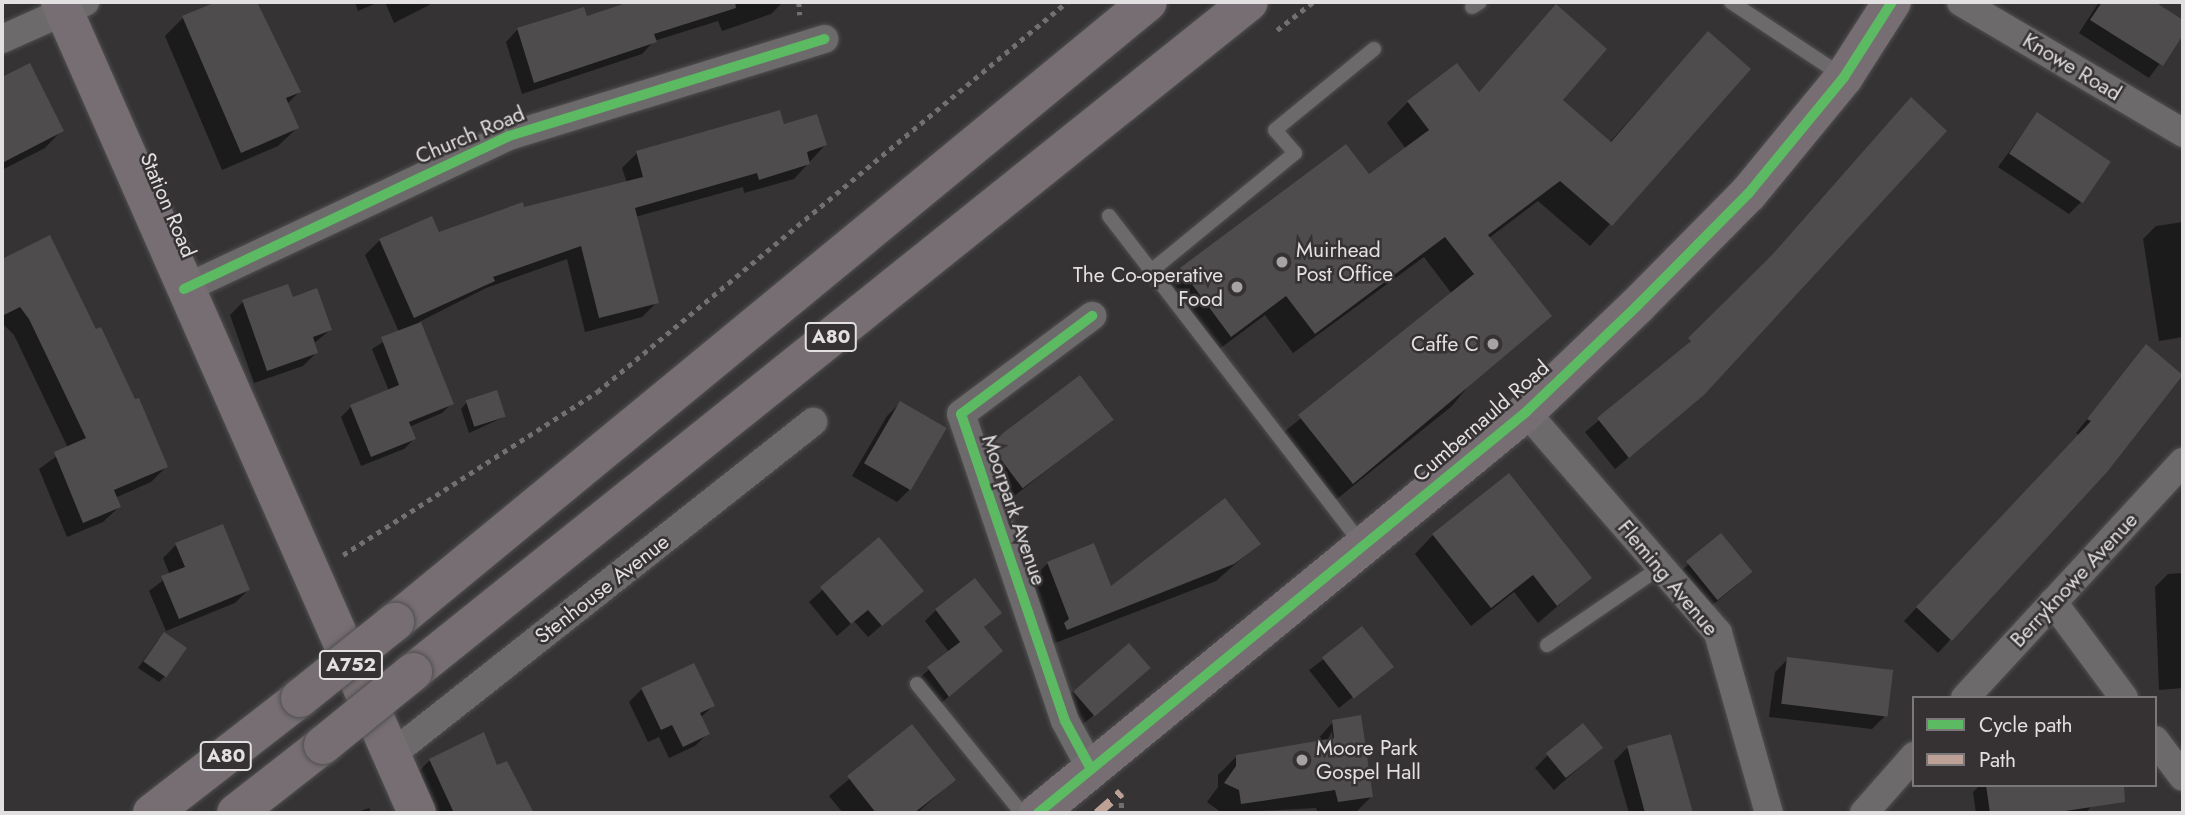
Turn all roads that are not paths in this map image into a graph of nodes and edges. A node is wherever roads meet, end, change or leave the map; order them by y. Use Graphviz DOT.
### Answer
graph roads {
  1 [pos="1149,2"];
  2 [pos="1249,2"];
  3 [pos="1731,2"];
  4 [pos="1892,2"];
  5 [pos="1961,2"];
  6 [pos="70,5"];
  7 [pos="2,39"];
  8 [pos="824,39"];
  9 [pos="1374,48"];
  10 [pos="1844,77"];
  11 [pos="2183,133"];
  12 [pos="1109,216"];
  13 [pos="1151,271"];
  14 [pos="184,289"];
  15 [pos="1092,316"];
  16 [pos="1526,412"];
  17 [pos="813,422"];
  18 [pos="2183,462"];
  19 [pos="1363,546"];
  20 [pos="1661,567"];
  21 [pos="2053,603"];
  22 [pos="1547,645"];
  23 [pos="917,684"];
  24 [pos="1967,696"];
  25 [pos="2123,696"];
  26 [pos="2157,743"];
  27 [pos="391,755"];
  28 [pos="1912,758"];
  29 [pos="1091,769"];
  30 [pos="2183,777"];
  31 [pos="152,813"];
  32 [pos="236,813"];
  33 [pos="417,813"];
  34 [pos="1021,813"];
  35 [pos="1038,813"];
  36 [pos="1769,813"];
  37 [pos="1864,813"];
  1 -- 31 [label="main road, A80, bridge"];
  2 -- 32 [label="main road, A80, bridge"];
  3 -- 10 [label="lane"];
  4 -- 10 [label="main road, Cumbernauld Road"];
  5 -- 11 [label="street, Knowe Road"];
  6 -- 7 [label="street"];
  6 -- 14 [label="main road, Station Road / A752"];
  8 -- 14 [label="street, Church Road"];
  9 -- 13 [label="lane"];
  10 -- 16 [label="main road, Cumbernauld Road"];
  12 -- 13 [label="lane"];
  13 -- 19 [label="lane"];
  14 -- 27 [label="main road, Station Road / A752"];
  15 -- 29 [label="street, Moorpark Avenue"];
  16 -- 19 [label="main road, Cumbernauld Road"];
  16 -- 20 [label="street, Fleming Avenue"];
  17 -- 27 [label="street, Stenhouse Avenue"];
  18 -- 21 [label="street, Berryknowe Avenue"];
  19 -- 29 [label="main road, Cumbernauld Road"];
  20 -- 22 [label="lane"];
  20 -- 36 [label="street, Fleming Avenue"];
  21 -- 24 [label="street, Berryknowe Avenue"];
  21 -- 25 [label="street"];
  23 -- 34 [label="lane"];
  26 -- 30 [label="street"];
  27 -- 33 [label="main road, Station Road / A752"];
  28 -- 37 [label="street"];
  29 -- 35 [label="main road, Cumbernauld Road"];
}
